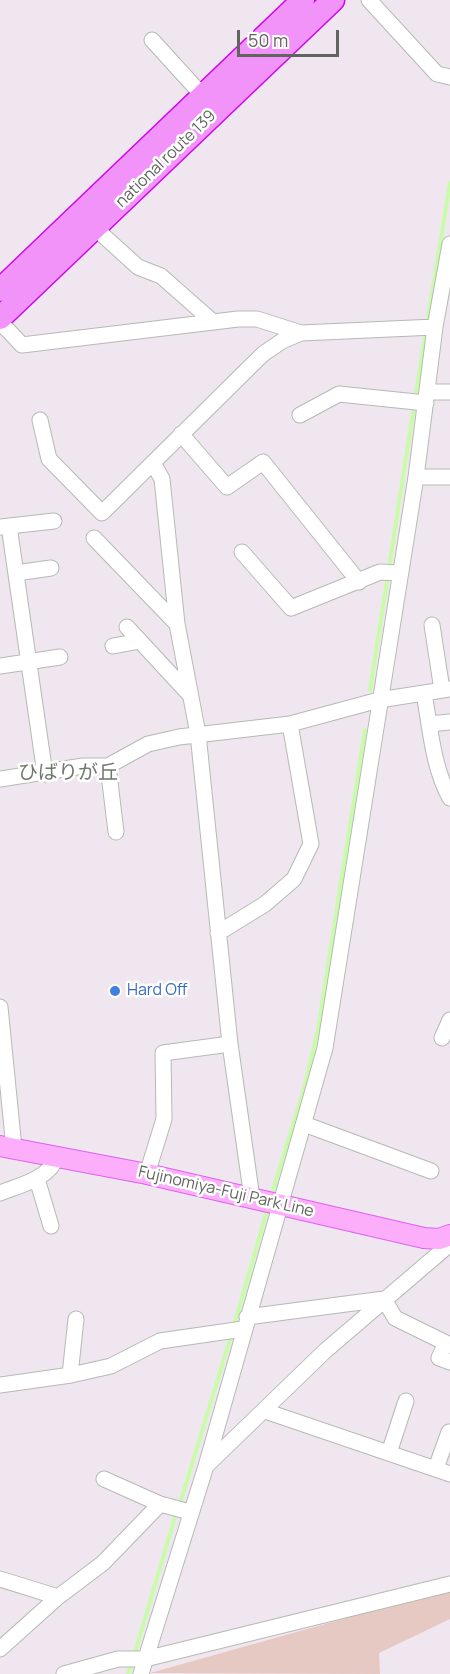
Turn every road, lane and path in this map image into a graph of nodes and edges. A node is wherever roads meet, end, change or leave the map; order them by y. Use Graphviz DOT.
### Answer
graph roads {
  1 [pos="303,0"];
  2 [pos="333,0"];
  3 [pos="369,0"];
  4 [pos="152,40"];
  5 [pos="450,76"];
  6 [pos="203,96"];
  7 [pos="94,228"];
  8 [pos="450,244"];
  9 [pos="0,290"];
  10 [pos="445,306"];
  11 [pos="0,320"];
  12 [pos="213,321"];
  13 [pos="429,327"];
  14 [pos="301,333"];
  15 [pos="450,392"];
  16 [pos="421,399"];
  17 [pos="300,415"];
  18 [pos="40,420"];
  19 [pos="181,434"];
  20 [pos="153,464"];
  21 [pos="416,477"];
  22 [pos="450,477"];
  23 [pos="54,521"];
  24 [pos="5,527"];
  25 [pos="94,538"];
  26 [pos="242,552"];
  27 [pos="51,568"];
  28 [pos="392,572"];
  29 [pos="16,573"];
  30 [pos="359,582"];
  31 [pos="177,624"];
  32 [pos="432,625"];
  33 [pos="127,627"];
  34 [pos="140,642"];
  35 [pos="112,646"];
  36 [pos="60,657"];
  37 [pos="30,663"];
  38 [pos="0,666"];
  39 [pos="446,689"];
  40 [pos="424,693"];
  41 [pos="189,694"];
  42 [pos="379,700"];
  43 [pos="450,722"];
  44 [pos="290,724"];
  45 [pos="429,724"];
  46 [pos="198,734"];
  47 [pos="108,766"];
  48 [pos="45,774"];
  49 [pos="0,779"];
  50 [pos="450,798"];
  51 [pos="116,832"];
  52 [pos="218,933"];
  53 [pos="0,1007"];
  54 [pos="450,1020"];
  55 [pos="442,1038"];
  56 [pos="230,1044"];
  57 [pos="304,1124"];
  58 [pos="7,1147"];
  59 [pos="57,1156"];
  60 [pos="431,1171"];
  61 [pos="147,1174"];
  62 [pos="37,1179"];
  63 [pos="0,1192"];
  64 [pos="252,1198"];
  65 [pos="280,1205"];
  66 [pos="51,1226"];
  67 [pos="450,1235"];
  68 [pos="450,1244"];
  69 [pos="384,1299"];
  70 [pos="76,1319"];
  71 [pos="239,1326"];
  72 [pos="450,1362"];
  73 [pos="70,1375"];
  74 [pos="0,1385"];
  75 [pos="406,1401"];
  76 [pos="266,1411"];
  77 [pos="449,1432"];
  78 [pos="389,1453"];
  79 [pos="206,1466"];
  80 [pos="443,1471"];
  81 [pos="104,1479"];
  82 [pos="176,1508"];
  83 [pos="0,1580"];
  84 [pos="450,1584"];
  85 [pos="58,1597"];
  86 [pos="0,1649"];
  87 [pos="139,1666"];
  88 [pos="64,1674"];
  1 -- 6 [label="highway, national route 139"];
  2 -- 7 [label="highway, national route 139"];
  3 -- 5 [label="street"];
  4 -- 6 [label="street"];
  6 -- 9 [label="highway, national route 139"];
  7 -- 11 [label="highway, national route 139"];
  7 -- 12 [label="street"];
  8 -- 10 [label="street"];
  10 -- 13 [label="street"];
  11 -- 12 [label="street"];
  12 -- 14 [label="street"];
  13 -- 14 [label="street"];
  13 -- 16 [label="street"];
  14 -- 19 [label="street"];
  15 -- 16 [label="street"];
  16 -- 17 [label="street"];
  16 -- 21 [label="street"];
  18 -- 20 [label="street"];
  19 -- 20 [label="street"];
  19 -- 30 [label="street"];
  20 -- 31 [label="street"];
  21 -- 22 [label="street"];
  21 -- 28 [label="street"];
  23 -- 24 [label="street"];
  24 -- 29 [label="street"];
  25 -- 31 [label="street"];
  26 -- 30 [label="street"];
  27 -- 29 [label="street"];
  28 -- 30 [label="street"];
  28 -- 42 [label="street"];
  29 -- 37 [label="street"];
  31 -- 41 [label="street"];
  32 -- 39 [label="street"];
  33 -- 34 [label="street"];
  34 -- 35 [label="street"];
  34 -- 41 [label="street"];
  36 -- 37 [label="street"];
  37 -- 38 [label="street"];
  37 -- 48 [label="street"];
  39 -- 40 [label="street"];
  40 -- 42 [label="street"];
  40 -- 45 [label="street"];
  41 -- 46 [label="street"];
  42 -- 44 [label="street"];
  42 -- 57 [label="street"];
  43 -- 45 [label="street"];
  44 -- 46 [label="street"];
  44 -- 52 [label="street"];
  45 -- 50 [label="street"];
  46 -- 47 [label="street"];
  46 -- 52 [label="street"];
  47 -- 48 [label="street"];
  47 -- 51 [label="street"];
  48 -- 49 [label="street"];
  52 -- 56 [label="street"];
  53 -- 58 [label="street"];
  54 -- 55 [label="street"];
  56 -- 61 [label="street"];
  56 -- 64 [label="street"];
  57 -- 60 [label="street"];
  57 -- 65 [label="street"];
  58 -- 59 [label="main road, Fujinomiya-Fuji Park Line"];
  59 -- 61 [label="main road, Fujinomiya-Fuji Park Line"];
  59 -- 62 [label="street"];
  61 -- 64 [label="main road, Fujinomiya-Fuji Park Line"];
  62 -- 63 [label="street"];
  62 -- 66 [label="street"];
  64 -- 65 [label="main road, Fujinomiya-Fuji Park Line"];
  65 -- 67 [label="main road, Fujinomiya-Fuji Park Line"];
  65 -- 71 [label="street"];
  68 -- 69 [label="street"];
  69 -- 71 [label="street"];
  69 -- 72 [label="street"];
  69 -- 76 [label="street"];
  70 -- 73 [label="street"];
  71 -- 73 [label="street"];
  71 -- 79 [label="street"];
  73 -- 74 [label="street"];
  75 -- 78 [label="street"];
  76 -- 78 [label="street"];
  76 -- 79 [label="street"];
  77 -- 80 [label="street"];
  78 -- 80 [label="street"];
  79 -- 82 [label="street"];
  81 -- 82 [label="street"];
  82 -- 85 [label="street"];
  82 -- 87 [label="street"];
  83 -- 85 [label="street"];
  84 -- 87 [label="street"];
  85 -- 86 [label="street"];
  87 -- 88 [label="street"];
}
